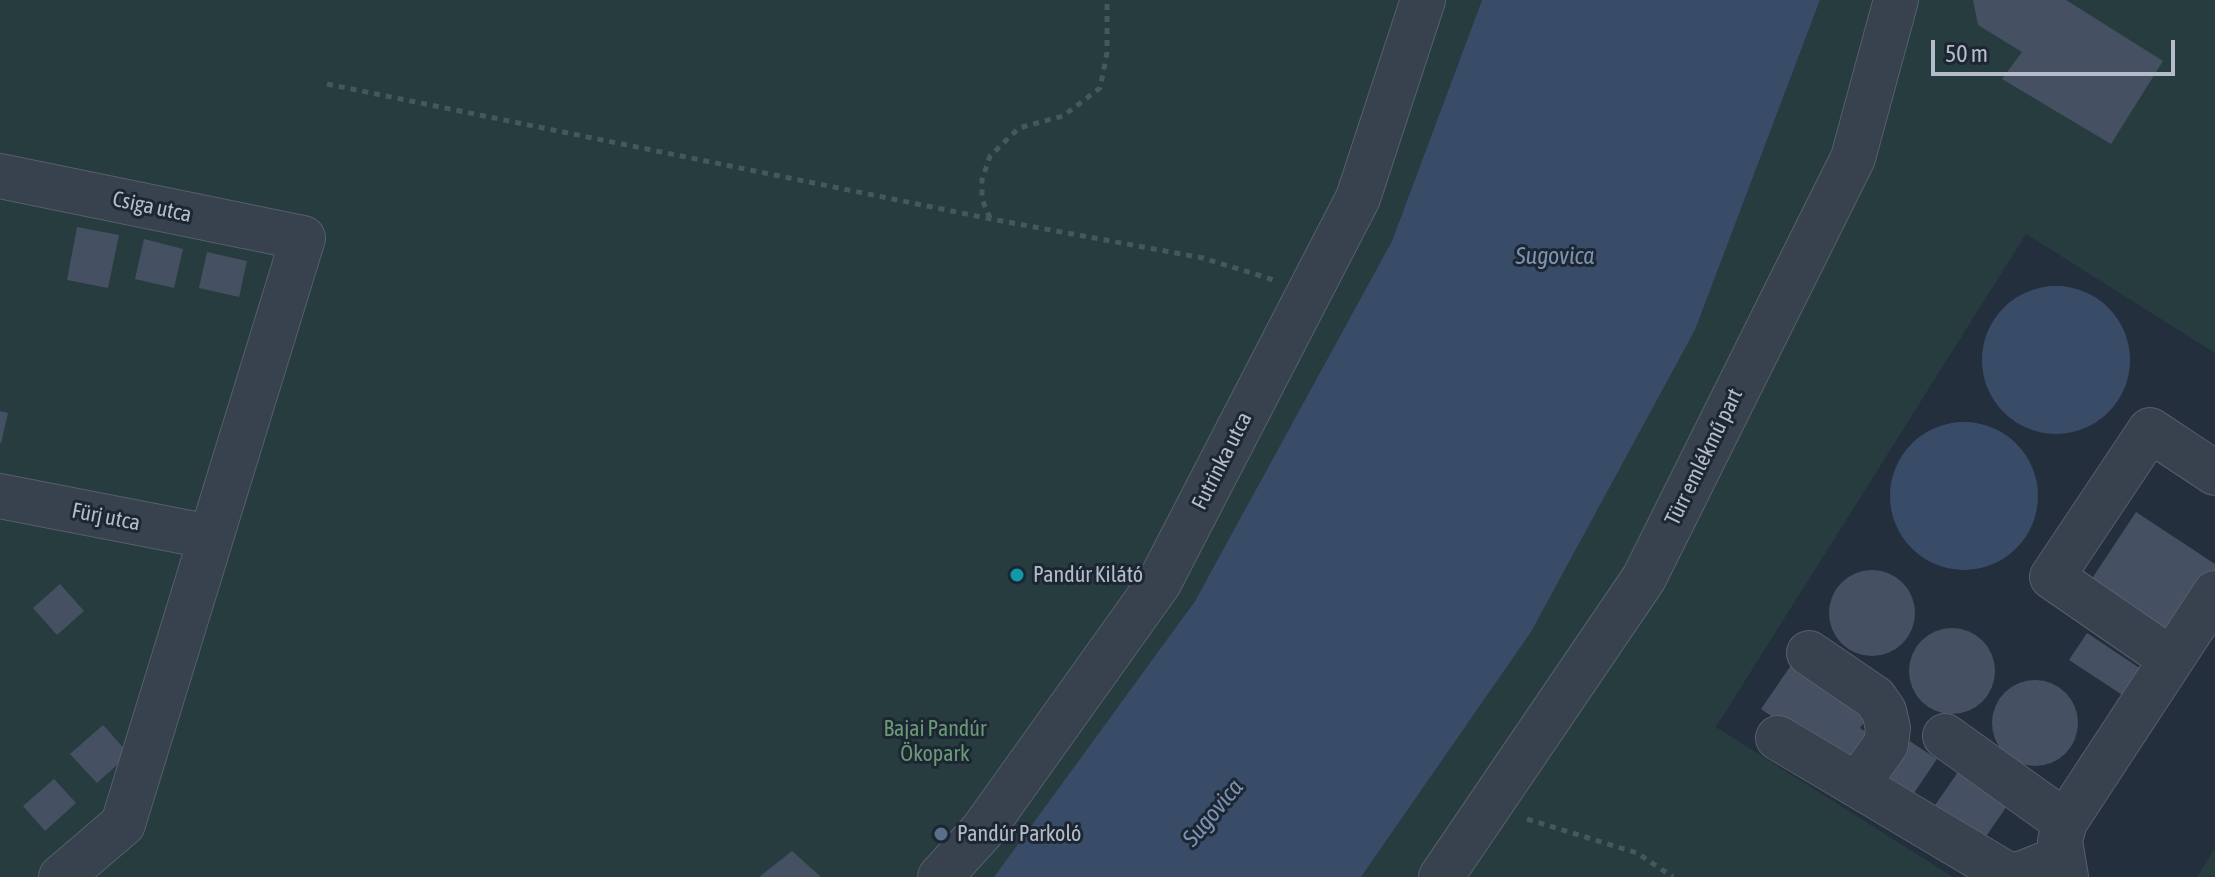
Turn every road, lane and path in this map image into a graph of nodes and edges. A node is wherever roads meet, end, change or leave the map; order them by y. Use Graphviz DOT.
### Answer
graph roads {
  1 [pos="1107,0"];
  2 [pos="1423,0"];
  3 [pos="1896,0"];
  4 [pos="327,84"];
  5 [pos="0,176"];
  6 [pos="991,219"];
  7 [pos="1310,291"];
  8 [pos="2215,473"];
  9 [pos="0,496"];
  10 [pos="211,537"];
  11 [pos="2215,593"];
  12 [pos="1809,653"];
  13 [pos="2171,659"];
  14 [pos="1945,736"];
  15 [pos="1778,738"];
  16 [pos="1857,785"];
  17 [pos="1482,820"];
  18 [pos="2064,852"];
  19 [pos="61,877"];
  20 [pos="940,877"];
  21 [pos="1441,877"];
  22 [pos="1673,877"];
  1 -- 6 [label="path"];
  2 -- 7 [label="street, Futrinka utca"];
  3 -- 17 [label="street, Türr emlékmű part"];
  4 -- 6 [label="path"];
  5 -- 10 [label="street, Csiga utca"];
  6 -- 7 [label="path"];
  7 -- 20 [label="street, Futrinka utca"];
  8 -- 13 [label="street"];
  9 -- 10 [label="street, Fürj utca"];
  10 -- 19 [label="street"];
  11 -- 13 [label="street"];
  12 -- 16 [label="street"];
  13 -- 18 [label="street"];
  14 -- 18 [label="street"];
  15 -- 16 [label="street"];
  16 -- 18 [label="street"];
  17 -- 21 [label="street, Türr emlékmű part"];
  17 -- 22 [label="path"];
}
